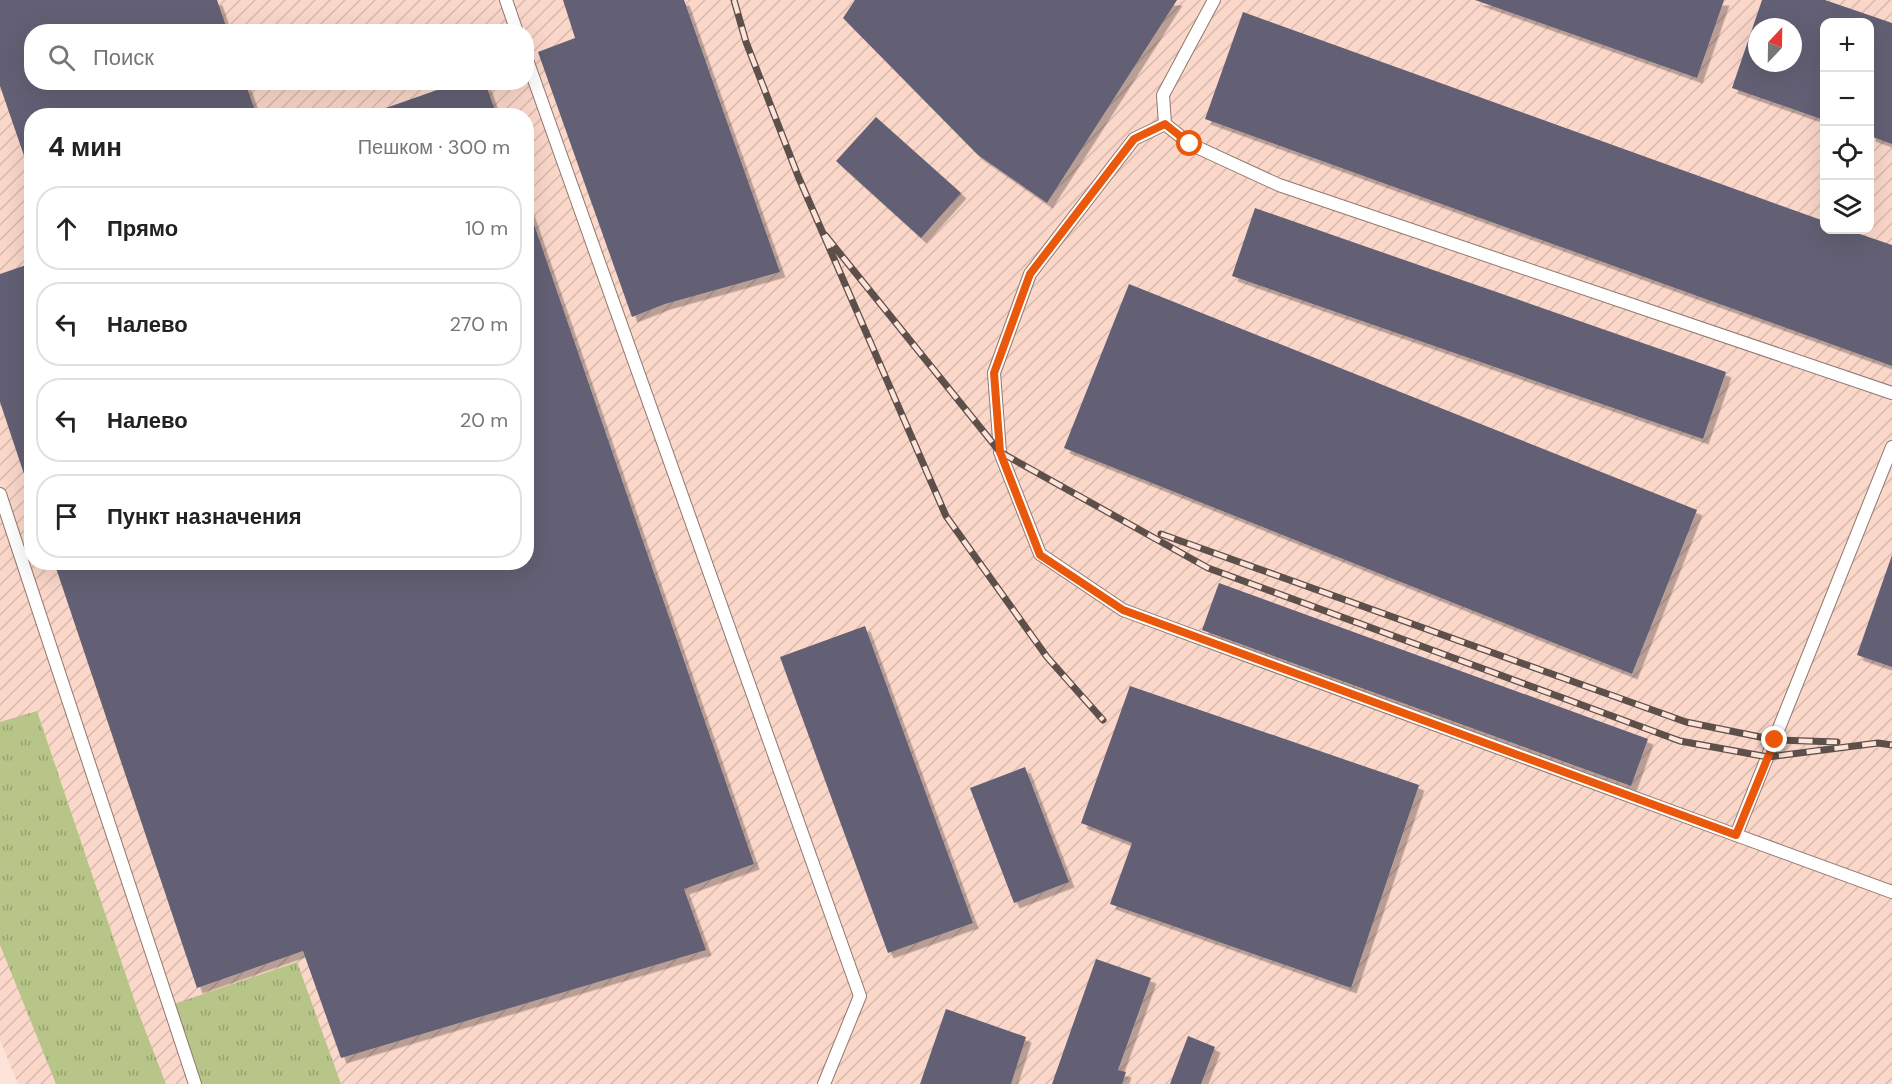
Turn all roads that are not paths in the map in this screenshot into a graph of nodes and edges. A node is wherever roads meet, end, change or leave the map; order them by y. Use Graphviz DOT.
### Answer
graph roads {
  1 [pos="506,0"];
  2 [pos="1214,0"];
  3 [pos="514,24"];
  4 [pos="534,79"];
  5 [pos="1165,124"];
  6 [pos="1892,393"];
  7 [pos="1892,447"];
  8 [pos="0,494"];
  9 [pos="24,567"];
  10 [pos="25,570"];
  11 [pos="1736,835"];
  12 [pos="1892,892"];
  13 [pos="195,1084"];
  14 [pos="824,1084"];
  1 -- 3 [label="lane"];
  2 -- 5 [label="lane"];
  4 -- 14 [label="lane"];
  5 -- 6 [label="lane"];
  5 -- 11 [label="lane"];
  7 -- 11 [label="lane"];
  8 -- 9 [label="lane"];
  10 -- 13 [label="lane"];
  11 -- 12 [label="lane"];
}
